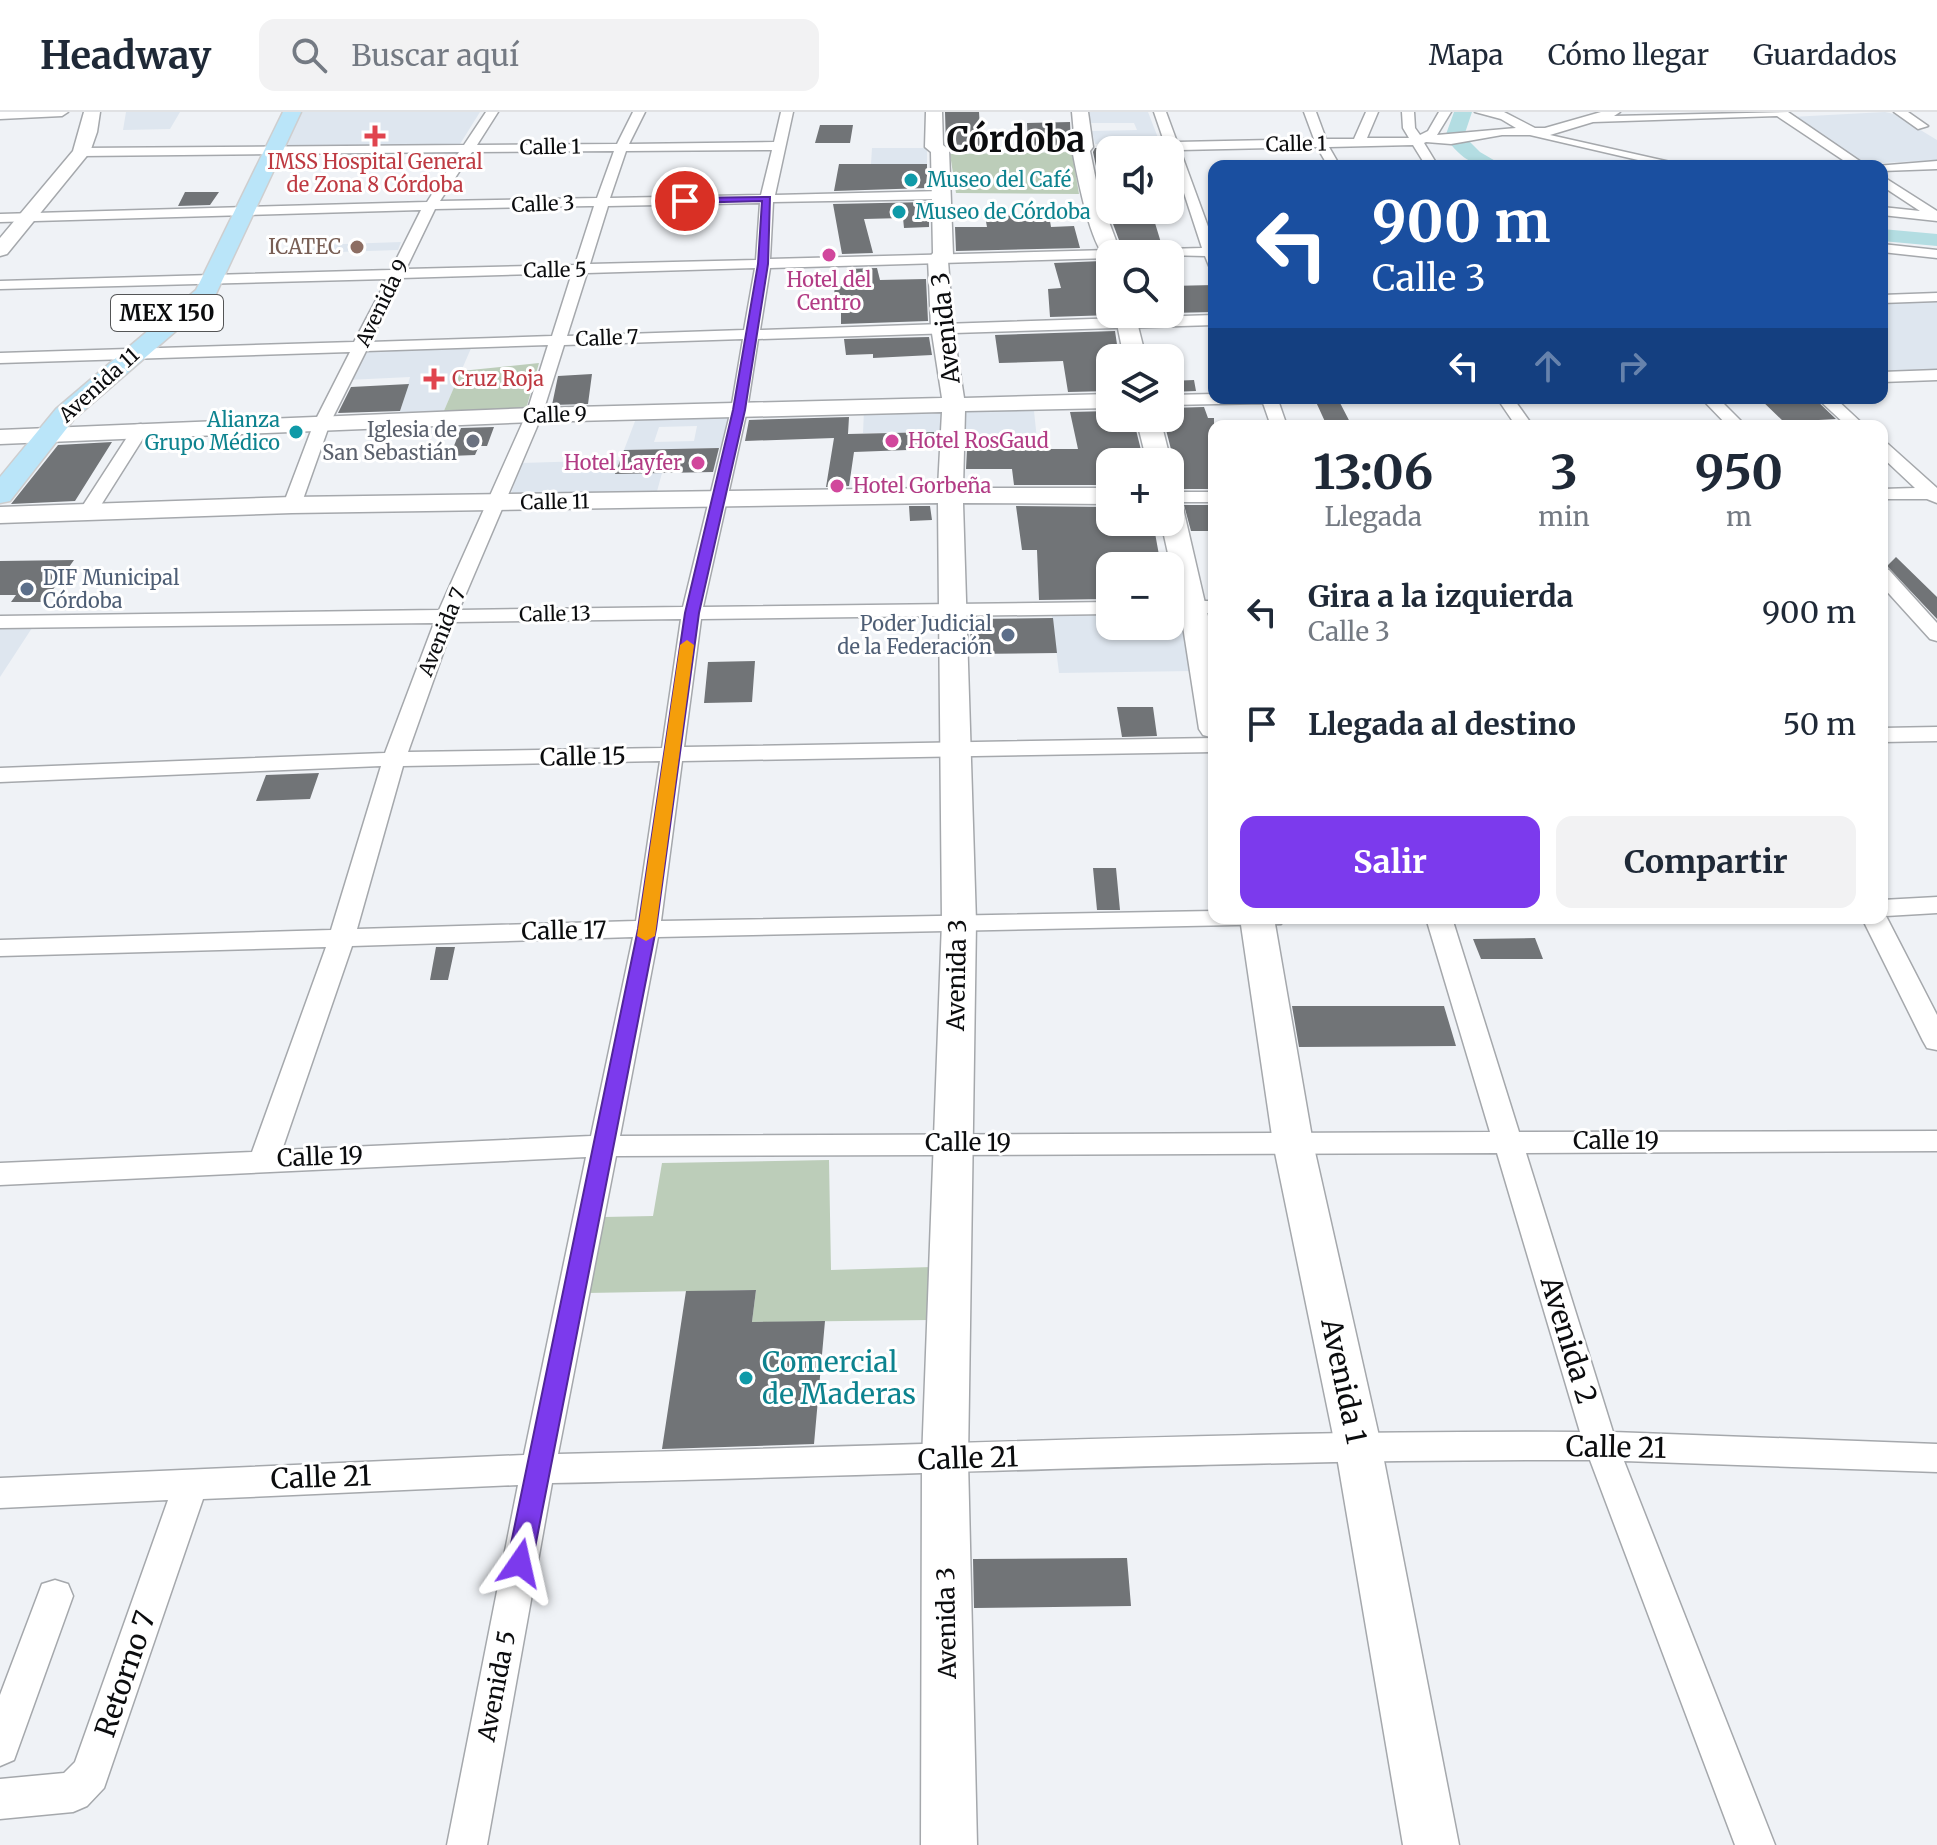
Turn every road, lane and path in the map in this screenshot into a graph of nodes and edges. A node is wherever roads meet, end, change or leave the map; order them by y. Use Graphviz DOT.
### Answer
graph roads {
  1 [pos="62,112"];
  2 [pos="92,112"];
  3 [pos="276,112"];
  4 [pos="292,112"];
  5 [pos="492,112"];
  6 [pos="639,112"];
  7 [pos="787,112"];
  8 [pos="934,112"];
  9 [pos="1080,112"];
  10 [pos="1160,112"];
  11 [pos="1310,112"];
  12 [pos="1372,112"];
  13 [pos="1408,112"];
  14 [pos="1445,112"];
  15 [pos="1780,112"];
  16 [pos="1900,112"];
  17 [pos="1487,113"];
  18 [pos="0,115"];
  19 [pos="1605,116"];
  20 [pos="1922,126"];
  21 [pos="1625,129"];
  22 [pos="1526,130"];
  23 [pos="1168,136"];
  24 [pos="1421,139"];
  25 [pos="1359,142"];
  26 [pos="1321,143"];
  27 [pos="622,146"];
  28 [pos="779,146"];
  29 [pos="1184,146"];
  30 [pos="1648,146"];
  31 [pos="468,147"];
  32 [pos="265,150"];
  33 [pos="81,152"];
  34 [pos="1331,160"];
  35 [pos="1430,160"];
  36 [pos="1649,160"];
  37 [pos="1669,160"];
  38 [pos="1852,160"];
  39 [pos="1937,165"];
  40 [pos="1888,167"];
  41 [pos="1184,172"];
  42 [pos="1888,184"];
  43 [pos="942,195"];
  44 [pos="767,199"];
  45 [pos="602,203"];
  46 [pos="239,208"];
  47 [pos="429,208"];
  48 [pos="1888,212"];
  49 [pos="25,217"];
  50 [pos="1937,217"];
  51 [pos="0,218"];
  52 [pos="1208,239"];
  53 [pos="1105,240"];
  54 [pos="1888,249"];
  55 [pos="0,250"];
  56 [pos="1096,254"];
  57 [pos="1937,254"];
  58 [pos="1184,255"];
  59 [pos="1208,256"];
  60 [pos="938,259"];
  61 [pos="763,264"];
  62 [pos="583,269"];
  63 [pos="396,273"];
  64 [pos="208,277"];
  65 [pos="0,285"];
  66 [pos="1937,297"];
  67 [pos="1888,299"];
  68 [pos="1096,319"];
  69 [pos="1184,319"];
  70 [pos="1208,320"];
  71 [pos="942,327"];
  72 [pos="752,333"];
  73 [pos="559,339"];
  74 [pos="362,345"];
  75 [pos="124,354"];
  76 [pos="0,358"];
  77 [pos="1937,375"];
  78 [pos="1888,377"];
  79 [pos="1208,399"];
  80 [pos="1184,400"];
  81 [pos="1096,401"];
  82 [pos="1715,404"];
  83 [pos="1832,404"];
  84 [pos="954,405"];
  85 [pos="739,410"];
  86 [pos="534,415"];
  87 [pos="1732,420"];
  88 [pos="1850,420"];
  89 [pos="322,423"];
  90 [pos="141,429"];
  91 [pos="36,435"];
  92 [pos="0,437"];
  93 [pos="1888,453"];
  94 [pos="1,492"];
  95 [pos="1888,494"];
  96 [pos="950,495"];
  97 [pos="1935,495"];
  98 [pos="1096,496"];
  99 [pos="1184,497"];
  100 [pos="1208,497"];
  101 [pos="718,499"];
  102 [pos="497,502"];
  103 [pos="292,505"];
  104 [pos="87,513"];
  105 [pos="1177,536"];
  106 [pos="1888,581"];
  107 [pos="1937,600"];
  108 [pos="1888,601"];
  109 [pos="1906,601"];
  110 [pos="1193,607"];
  111 [pos="1096,608"];
  112 [pos="952,611"];
  113 [pos="692,613"];
  114 [pos="447,615"];
  115 [pos="0,622"];
  116 [pos="1937,635"];
  117 [pos="1208,694"];
  118 [pos="1937,734"];
  119 [pos="1888,735"];
  120 [pos="1208,745"];
  121 [pos="953,750"];
  122 [pos="671,755"];
  123 [pos="394,759"];
  124 [pos="0,775"];
  125 [pos="1937,905"];
  126 [pos="1888,908"];
  127 [pos="1208,919"];
  128 [pos="959,922"];
  129 [pos="1258,924"];
  130 [pos="1441,924"];
  131 [pos="1878,924"];
  132 [pos="647,929"];
  133 [pos="342,937"];
  134 [pos="0,948"];
  135 [pos="1937,1041"];
  136 [pos="1508,1141"];
  137 [pos="1937,1141"];
  138 [pos="952,1143"];
  139 [pos="1293,1143"];
  140 [pos="604,1146"];
  141 [pos="264,1160"];
  142 [pos="0,1174"];
  143 [pos="1358,1445"];
  144 [pos="1601,1446"];
  145 [pos="1937,1458"];
  146 [pos="945,1460"];
  147 [pos="538,1469"];
  148 [pos="192,1482"];
  149 [pos="0,1493"];
  150 [pos="55,1596"];
  151 [pos="0,1747"];
  152 [pos="0,1799"];
  153 [pos="467,1845"];
  154 [pos="949,1845"];
  155 [pos="1431,1845"];
  156 [pos="1755,1845"];
  1 -- 18 [label="street"];
  2 -- 33 [label="main road"];
  3 -- 32 [label="main road, Avenida 11 / MEX 150"];
  4 -- 32 [label="main road, Avenida 11 / MEX 150"];
  5 -- 31 [label="street, Avenida 9"];
  6 -- 27 [label="street, Avenida 7"];
  7 -- 28 [label="street, Avenida 5"];
  8 -- 43 [label="main road, Avenida 3"];
  9 -- 53 [label="main road"];
  10 -- 23 [label="street"];
  11 -- 26 [label="street"];
  12 -- 25 [label="street"];
  13 -- 24 [label="street"];
  14 -- 24 [label="street"];
  15 -- 19 [label="street, Calle 1"];
  15 -- 38 [label="street"];
  16 -- 20 [label="street"];
  17 -- 22 [label="street"];
  19 -- 21 [label="street"];
  19 -- 22 [label="street, Calle 1"];
  22 -- 24 [label="street, Calle 1"];
  22 -- 36 [label="street"];
  24 -- 25 [label="street, Calle 1"];
  24 -- 35 [label="street"];
  25 -- 26 [label="street, Calle 1"];
  26 -- 29 [label="street, Calle 1"];
  26 -- 34 [label="street"];
  27 -- 28 [label="street, Calle 1"];
  27 -- 31 [label="street, Calle 1"];
  27 -- 45 [label="street, Avenida 7"];
  28 -- 44 [label="street, Avenida 5"];
  30 -- 37 [label="street"];
  31 -- 32 [label="street, Calle 1"];
  31 -- 47 [label="street, Avenida 9"];
  32 -- 33 [label="street, Calle 1"];
  32 -- 46 [label="main road, Avenida 11 / MEX 150"];
  33 -- 49 [label="main road"];
  39 -- 40 [label="street"];
  41 -- 52 [label="street"];
  42 -- 50 [label="street"];
  43 -- 44 [label="street, Calle 3"];
  43 -- 60 [label="main road, Avenida 3"];
  44 -- 45 [label="street, Calle 3"];
  44 -- 61 [label="street, Avenida 5"];
  45 -- 47 [label="street, Calle 3"];
  45 -- 62 [label="street, Avenida 7"];
  46 -- 47 [label="street, Calle 3"];
  46 -- 49 [label="street, Calle 3"];
  46 -- 64 [label="main road, Avenida 11 / MEX 150"];
  47 -- 63 [label="street, Avenida 9"];
  48 -- 50 [label="street"];
  49 -- 51 [label="street, Calle 3"];
  49 -- 55 [label="main road"];
  54 -- 57 [label="street"];
  56 -- 60 [label="street, Calle 5"];
  58 -- 59 [label="street"];
  60 -- 61 [label="street, Calle 5"];
  60 -- 71 [label="main road, Avenida 3"];
  61 -- 62 [label="street, Calle 5"];
  61 -- 72 [label="street, Avenida 5"];
  62 -- 63 [label="street, Calle 5"];
  62 -- 73 [label="street, Avenida 7"];
  63 -- 64 [label="street, Calle 5"];
  63 -- 74 [label="street, Avenida 9"];
  64 -- 65 [label="street, Calle 5"];
  64 -- 75 [label="main road, Avenida 11 / MEX 150"];
  66 -- 67 [label="street"];
  68 -- 71 [label="street, Calle 7"];
  69 -- 70 [label="street, Calle 7"];
  71 -- 72 [label="street, Calle 7"];
  71 -- 84 [label="main road, Avenida 3"];
  72 -- 73 [label="street, Calle 7"];
  72 -- 85 [label="street, Avenida 5"];
  73 -- 74 [label="street, Calle 7"];
  73 -- 86 [label="street, Avenida 7"];
  74 -- 75 [label="street, Calle 7"];
  74 -- 89 [label="street, Avenida 9"];
  75 -- 76 [label="street, Calle 7"];
  75 -- 91 [label="main road, Avenida 11 / MEX 150"];
  77 -- 78 [label="street"];
  79 -- 80 [label="street"];
  81 -- 84 [label="main road, Calle 9"];
  82 -- 87 [label="street"];
  83 -- 88 [label="street"];
  84 -- 85 [label="main road, Calle 9"];
  84 -- 96 [label="main road, Avenida 3"];
  85 -- 86 [label="main road, Calle 9"];
  85 -- 101 [label="street, Avenida 5"];
  86 -- 89 [label="main road, Calle 9"];
  86 -- 102 [label="street, Avenida 7"];
  89 -- 90 [label="main road, Calle 9"];
  89 -- 103 [label="street, Avenida 9"];
  90 -- 91 [label="main road, Calle 9"];
  90 -- 104 [label="street"];
  91 -- 92 [label="main road, Calle 9"];
  91 -- 94 [label="main road, Avenida 11 / MEX 150"];
  93 -- 97 [label="street"];
  94 -- 104 [label="main road, Calle 11"];
  95 -- 97 [label="street"];
  96 -- 98 [label="main road, Calle 11"];
  96 -- 101 [label="main road, Calle 11"];
  96 -- 112 [label="main road, Avenida 3"];
  99 -- 100 [label="street"];
  101 -- 102 [label="main road, Calle 11"];
  101 -- 113 [label="street, Avenida 5"];
  102 -- 103 [label="main road, Calle 11"];
  102 -- 114 [label="street, Avenida 7"];
  103 -- 104 [label="main road, Calle 11"];
  105 -- 110 [label="main road"];
  106 -- 109 [label="street"];
  107 -- 109 [label="street"];
  108 -- 109 [label="street"];
  109 -- 116 [label="street"];
  110 -- 117 [label="main road"];
  111 -- 112 [label="street, Calle 13"];
  112 -- 113 [label="street, Calle 13"];
  112 -- 121 [label="main road, Avenida 3"];
  113 -- 114 [label="street, Calle 13"];
  113 -- 122 [label="street, Avenida 5"];
  114 -- 115 [label="street, Calle 13"];
  114 -- 123 [label="street, Avenida 7"];
  118 -- 119 [label="street"];
  120 -- 121 [label="street, Calle 15"];
  121 -- 122 [label="street, Calle 15"];
  121 -- 128 [label="main road, Avenida 3"];
  122 -- 123 [label="street, Calle 15"];
  122 -- 132 [label="street, Avenida 5"];
  123 -- 124 [label="street, Calle 15"];
  123 -- 133 [label="street, Avenida 7"];
  125 -- 126 [label="street"];
  127 -- 128 [label="street, Calle 17"];
  128 -- 132 [label="street, Calle 17"];
  128 -- 138 [label="main road, Avenida 3"];
  129 -- 139 [label="main road, Avenida 1"];
  130 -- 136 [label="street, Avenida 2"];
  131 -- 135 [label="street"];
  132 -- 133 [label="street, Calle 17"];
  132 -- 140 [label="street, Avenida 5"];
  133 -- 134 [label="street, Calle 17"];
  133 -- 141 [label="street, Avenida 7"];
  136 -- 137 [label="street, Calle 19"];
  136 -- 139 [label="street, Calle 19"];
  136 -- 144 [label="street, Avenida 2"];
  138 -- 139 [label="street, Calle 19"];
  138 -- 140 [label="street, Calle 19"];
  138 -- 146 [label="main road, Avenida 3"];
  139 -- 143 [label="main road, Avenida 1"];
  140 -- 141 [label="street, Calle 19"];
  140 -- 147 [label="street, Avenida 5"];
  141 -- 142 [label="street, Calle 19"];
  143 -- 144 [label="street, Calle 21"];
  143 -- 146 [label="street, Calle 21"];
  143 -- 155 [label="main road, Avenida 1"];
  144 -- 145 [label="street, Calle 21"];
  144 -- 156 [label="street, Avenida 2"];
  146 -- 147 [label="street, Calle 21"];
  146 -- 154 [label="main road, Avenida 3"];
  147 -- 148 [label="street, Calle 21"];
  147 -- 153 [label="street, Avenida 5"];
  148 -- 149 [label="street, Calle 21"];
  148 -- 152 [label="street, Retorno 7"];
  150 -- 151 [label="street"];
}
